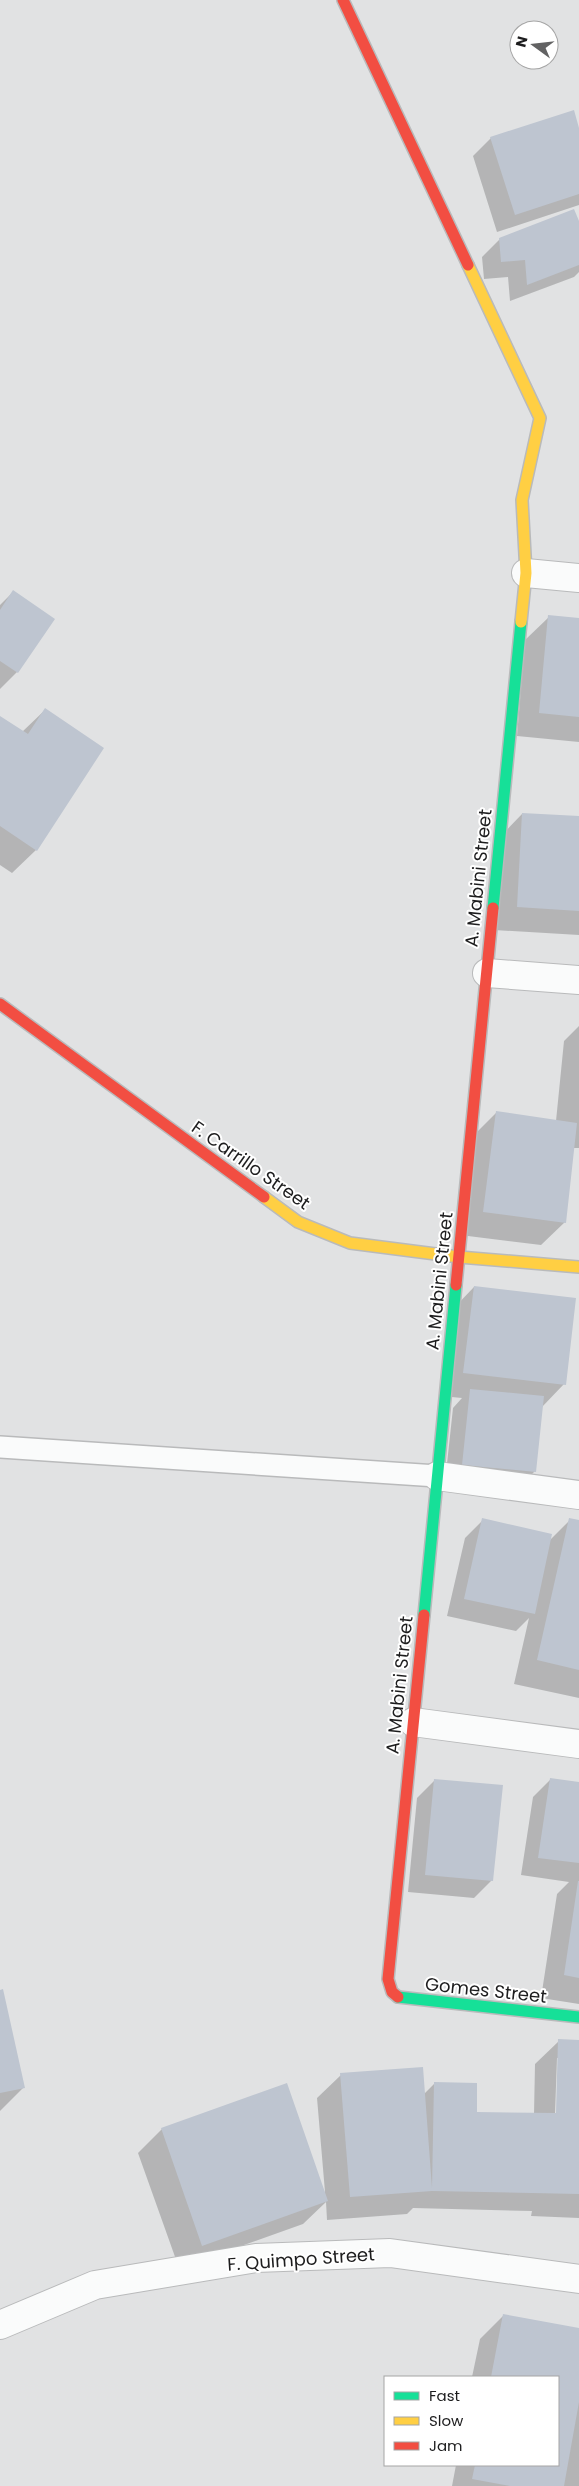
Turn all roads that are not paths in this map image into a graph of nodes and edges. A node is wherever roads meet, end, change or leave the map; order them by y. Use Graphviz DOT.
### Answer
graph roads {
  1 [pos="342,0"];
  2 [pos="526,573"];
  3 [pos="579,578"];
  4 [pos="487,973"];
  5 [pos="579,980"];
  6 [pos="0,1004"];
  7 [pos="459,1257"];
  8 [pos="579,1267"];
  9 [pos="0,1447"];
  10 [pos="437,1476"];
  11 [pos="579,1495"];
  12 [pos="413,1722"];
  13 [pos="579,1744"];
  14 [pos="392,1992"];
  15 [pos="579,2017"];
  16 [pos="579,2279"];
  17 [pos="0,2325"];
  1 -- 2 [label="street, A. Mabini Street"];
  2 -- 3 [label="street"];
  2 -- 4 [label="street, A. Mabini Street"];
  4 -- 5 [label="street"];
  4 -- 7 [label="street, A. Mabini Street"];
  6 -- 7 [label="street, F. Carrillo Street"];
  7 -- 8 [label="street, F. Carrillo Street"];
  7 -- 10 [label="street, A. Mabini Street"];
  9 -- 10 [label="lane"];
  10 -- 11 [label="street"];
  10 -- 12 [label="street, A. Mabini Street"];
  12 -- 13 [label="street"];
  12 -- 14 [label="street, A. Mabini Street"];
  14 -- 15 [label="street, Gomes Street"];
  16 -- 17 [label="street, F. Quimpo Street"];
}
